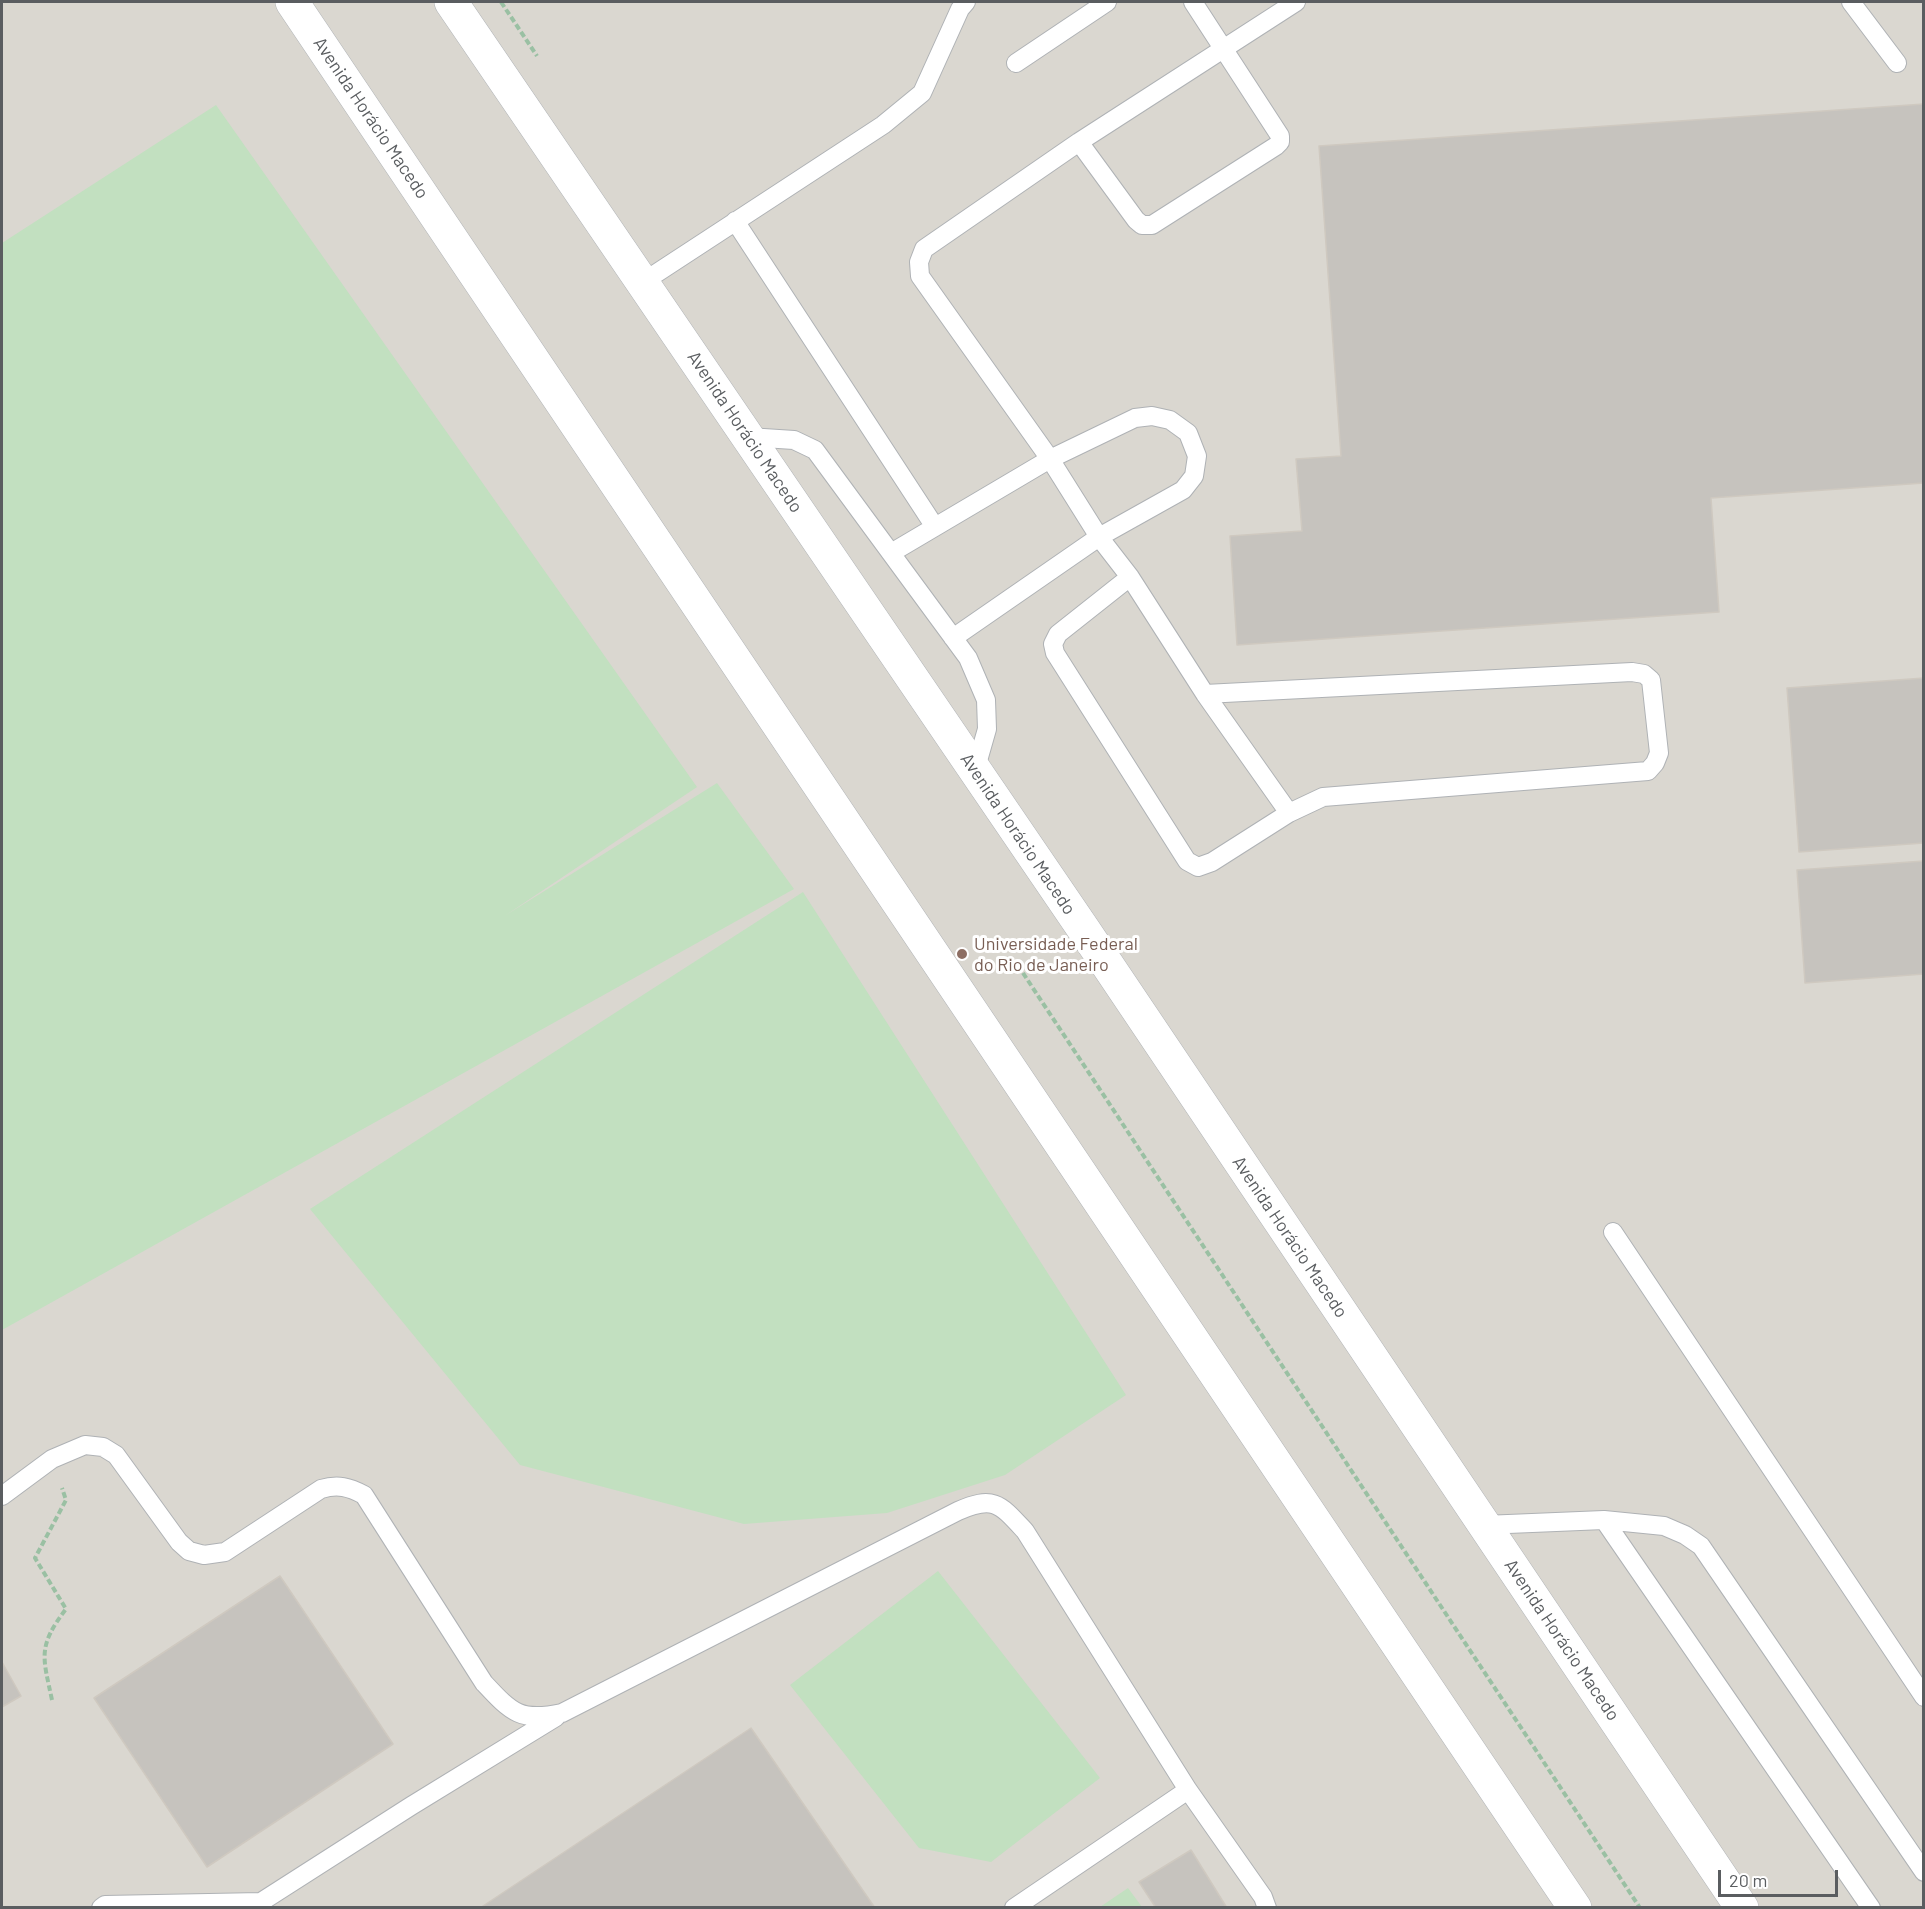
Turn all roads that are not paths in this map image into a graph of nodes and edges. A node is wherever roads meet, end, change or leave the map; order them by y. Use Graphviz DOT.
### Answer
graph roads {
  1 [pos="292,2"];
  2 [pos="451,2"];
  3 [pos="966,2"];
  4 [pos="1107,2"];
  5 [pos="1193,2"];
  6 [pos="1296,2"];
  7 [pos="1851,2"];
  8 [pos="1224,48"];
  9 [pos="1016,63"];
  10 [pos="1897,63"];
  11 [pos="1079,142"];
  12 [pos="735,221"];
  13 [pos="643,282"];
  14 [pos="748,437"];
  15 [pos="1050,459"];
  16 [pos="935,527"];
  17 [pos="1099,537"];
  18 [pos="891,553"];
  19 [pos="1130,577"];
  20 [pos="953,638"];
  21 [pos="1205,694"];
  22 [pos="975,771"];
  23 [pos="1289,813"];
  24 [pos="1613,1232"];
  25 [pos="2,1496"];
  26 [pos="1604,1520"];
  27 [pos="1484,1525"];
  28 [pos="1923,1697"];
  29 [pos="562,1713"];
  30 [pos="1188,1790"];
  31 [pos="1923,1872"];
  32 [pos="101,1908"];
  33 [pos="1014,1908"];
  34 [pos="1267,1908"];
  35 [pos="1575,1908"];
  36 [pos="1743,1908"];
  37 [pos="1871,1908"];
  1 -- 35 [label="street, Avenida Horácio Macedo"];
  2 -- 13 [label="street, Avenida Horácio Macedo"];
  3 -- 12 [label="lane"];
  4 -- 9 [label="lane"];
  5 -- 8 [label="lane"];
  6 -- 8 [label="lane"];
  7 -- 10 [label="lane"];
  8 -- 11 [label="lane"];
  8 -- 11 [label="lane"];
  11 -- 15 [label="lane"];
  12 -- 13 [label="lane"];
  12 -- 16 [label="lane"];
  13 -- 14 [label="street, Avenida Horácio Macedo"];
  14 -- 18 [label="lane"];
  14 -- 22 [label="street, Avenida Horácio Macedo"];
  15 -- 16 [label="lane"];
  15 -- 17 [label="lane"];
  15 -- 17 [label="lane"];
  16 -- 18 [label="lane"];
  17 -- 19 [label="lane"];
  17 -- 20 [label="lane"];
  18 -- 20 [label="lane"];
  19 -- 21 [label="lane"];
  19 -- 23 [label="lane"];
  20 -- 22 [label="lane"];
  21 -- 23 [label="lane"];
  21 -- 23 [label="lane"];
  22 -- 27 [label="street, Avenida Horácio Macedo"];
  24 -- 28 [label="lane"];
  25 -- 29 [label="lane"];
  26 -- 27 [label="lane"];
  26 -- 31 [label="lane"];
  26 -- 37 [label="lane"];
  27 -- 36 [label="street, Avenida Horácio Macedo"];
  29 -- 30 [label="lane"];
  29 -- 32 [label="lane"];
  30 -- 33 [label="lane"];
  30 -- 34 [label="lane"];
}
